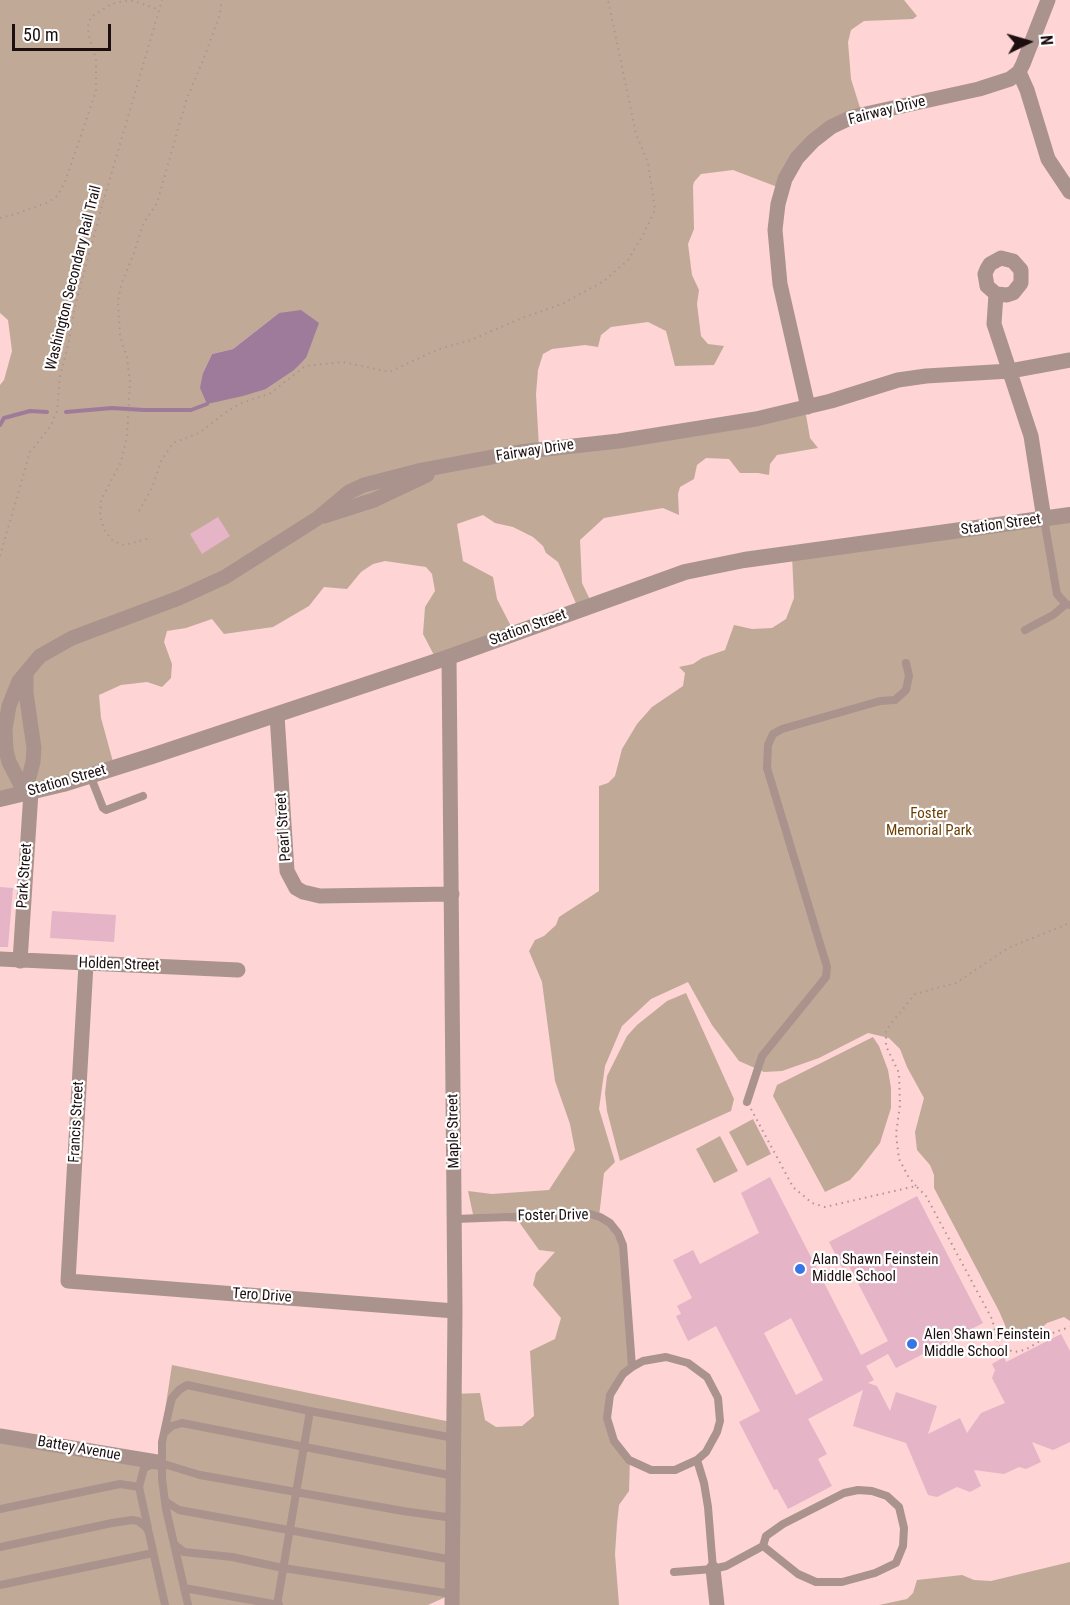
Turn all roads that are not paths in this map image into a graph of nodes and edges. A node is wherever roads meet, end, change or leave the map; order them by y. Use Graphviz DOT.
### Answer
graph roads {
  1 [pos="1048,0"];
  2 [pos="1019,72"];
  3 [pos="1070,192"];
  4 [pos="996,294"];
  5 [pos="1070,360"];
  6 [pos="1010,371"];
  7 [pos="808,406"];
  8 [pos="1070,515"];
  9 [pos="1044,519"];
  10 [pos="1068,604"];
  11 [pos="1025,630"];
  12 [pos="449,657"];
  13 [pos="906,663"];
  14 [pos="26,671"];
  15 [pos="277,715"];
  16 [pos="90,775"];
  17 [pos="28,792"];
  18 [pos="143,796"];
  19 [pos="0,799"];
  20 [pos="452,894"];
  21 [pos="0,959"];
  22 [pos="20,961"];
  23 [pos="86,964"];
  24 [pos="238,970"];
  25 [pos="747,1102"];
  26 [pos="455,1219"];
  27 [pos="68,1281"];
  28 [pos="455,1311"];
  29 [pos="632,1367"];
  30 [pos="310,1411"];
  31 [pos="165,1432"];
  32 [pos="0,1436"];
  33 [pos="454,1438"];
  34 [pos="304,1447"];
  35 [pos="697,1460"];
  36 [pos="161,1466"];
  37 [pos="454,1476"];
  38 [pos="140,1487"];
  39 [pos="297,1492"];
  40 [pos="165,1501"];
  41 [pos="0,1509"];
  42 [pos="453,1518"];
  43 [pos="290,1531"];
  44 [pos="149,1533"];
  45 [pos="173,1541"];
  46 [pos="763,1546"];
  47 [pos="0,1547"];
  48 [pos="153,1553"];
  49 [pos="453,1560"];
  50 [pos="284,1568"];
  51 [pos="713,1569"];
  52 [pos="674,1572"];
  53 [pos="0,1585"];
  54 [pos="184,1588"];
  55 [pos="452,1599"];
  56 [pos="165,1605"];
  57 [pos="188,1605"];
  58 [pos="278,1605"];
  59 [pos="717,1605"];
  1 -- 2 [label="street"];
  2 -- 3 [label="street"];
  2 -- 7 [label="street, Fairway Drive"];
  4 -- 6 [label="street"];
  5 -- 6 [label="street, Fairway Drive"];
  6 -- 7 [label="street, Fairway Drive"];
  6 -- 9 [label="street"];
  7 -- 14 [label="street, Fairway Drive"];
  8 -- 9 [label="street, Station Street"];
  9 -- 10 [label="lane"];
  9 -- 12 [label="street, Station Street"];
  10 -- 11 [label="lane"];
  12 -- 15 [label="street, Station Street"];
  12 -- 20 [label="street, Maple Street"];
  13 -- 25 [label="lane"];
  14 -- 17 [label="street"];
  14 -- 17 [label="street, Fairway Drive"];
  15 -- 16 [label="street, Station Street"];
  15 -- 20 [label="street, Pearl Street"];
  16 -- 17 [label="street, Station Street"];
  16 -- 18 [label="lane"];
  17 -- 19 [label="street, Station Street"];
  17 -- 22 [label="street, Park Street"];
  20 -- 26 [label="street, Maple Street"];
  21 -- 22 [label="street, Holden Street"];
  22 -- 23 [label="street, Holden Street"];
  23 -- 24 [label="street, Holden Street"];
  23 -- 27 [label="street, Francis Street"];
  26 -- 28 [label="street, Maple Street"];
  26 -- 29 [label="lane, Foster Drive"];
  27 -- 28 [label="street, Tero Drive"];
  28 -- 33 [label="street, Maple Street"];
  29 -- 35 [label="lane"];
  29 -- 35 [label="lane"];
  30 -- 31 [label="lane"];
  30 -- 33 [label="lane"];
  30 -- 34 [label="lane"];
  31 -- 34 [label="lane"];
  31 -- 36 [label="lane"];
  32 -- 36 [label="street, Battey Avenue"];
  33 -- 37 [label="street, Maple Street"];
  34 -- 37 [label="lane"];
  34 -- 39 [label="lane"];
  35 -- 51 [label="lane"];
  36 -- 38 [label="lane"];
  36 -- 39 [label="lane"];
  36 -- 40 [label="lane"];
  37 -- 42 [label="street, Maple Street"];
  38 -- 41 [label="lane"];
  38 -- 44 [label="lane"];
  39 -- 42 [label="lane"];
  39 -- 43 [label="lane"];
  40 -- 43 [label="lane"];
  40 -- 45 [label="lane"];
  42 -- 49 [label="street, Maple Street"];
  43 -- 49 [label="lane"];
  43 -- 50 [label="lane"];
  44 -- 47 [label="lane"];
  44 -- 48 [label="lane"];
  45 -- 50 [label="lane"];
  45 -- 54 [label="lane"];
  46 -- 46 [label="lane"];
  46 -- 51 [label="lane"];
  48 -- 53 [label="lane"];
  48 -- 56 [label="lane"];
  49 -- 55 [label="street, Maple Street"];
  50 -- 55 [label="lane"];
  50 -- 58 [label="lane"];
  51 -- 52 [label="lane"];
  51 -- 59 [label="street"];
  54 -- 57 [label="lane"];
  54 -- 58 [label="lane"];
}
